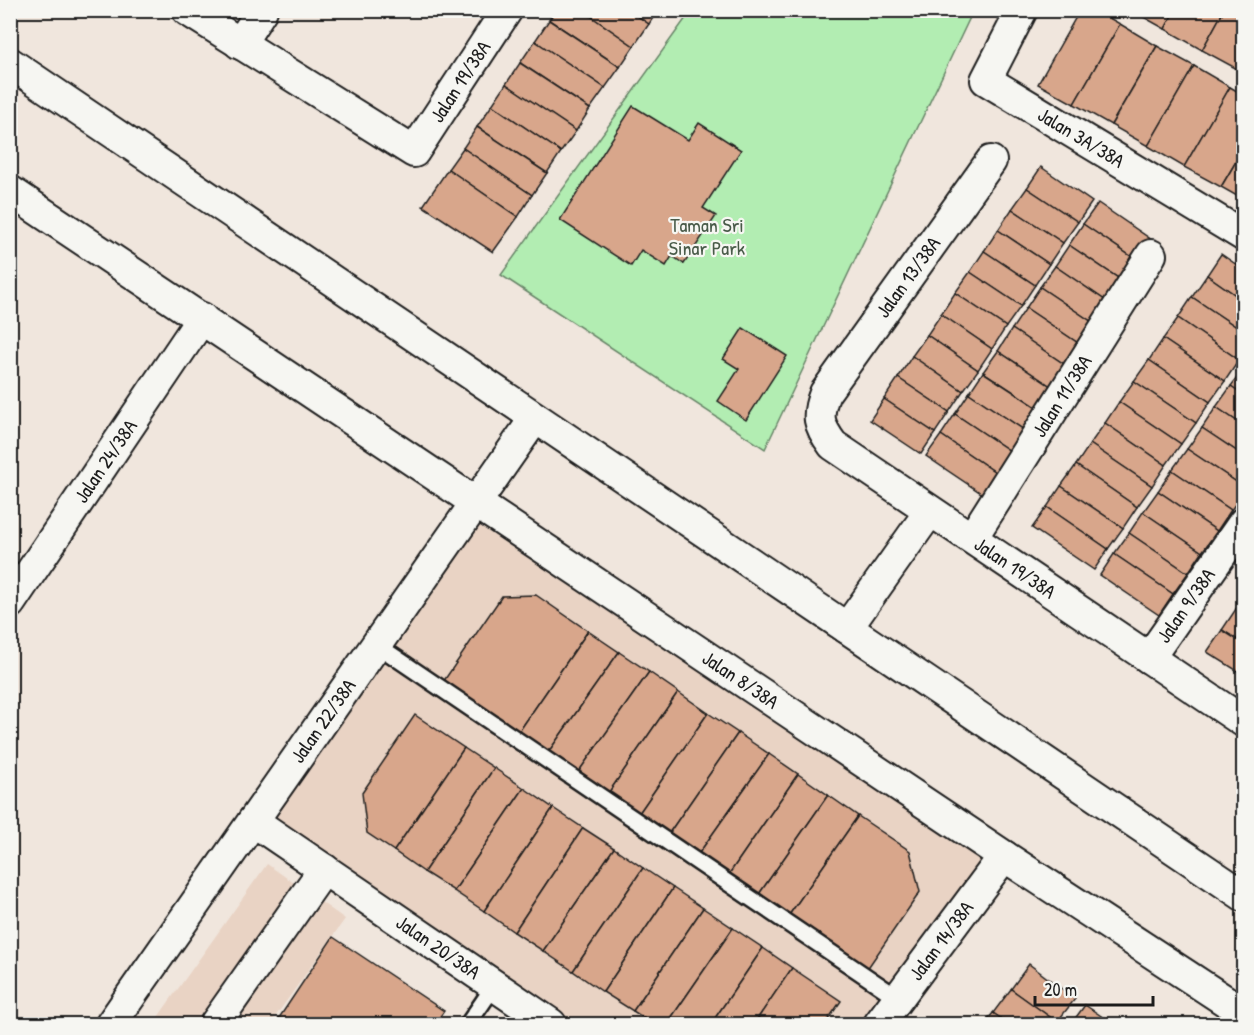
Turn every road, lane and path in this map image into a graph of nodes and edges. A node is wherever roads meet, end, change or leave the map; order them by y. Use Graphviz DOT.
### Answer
graph roads {
  1 [pos="187,10"];
  2 [pos="262,10"];
  3 [pos="507,10"];
  4 [pos="1022,10"];
  5 [pos="240,44"];
  6 [pos="10,63"];
  7 [pos="991,162"];
  8 [pos="10,191"];
  9 [pos="1244,236"];
  10 [pos="1151,255"];
  11 [pos="202,318"];
  12 [pos="825,393"];
  13 [pos="536,418"];
  14 [pos="475,504"];
  15 [pos="930,511"];
  16 [pos="1244,522"];
  17 [pos="972,538"];
  18 [pos="10,603"];
  19 [pos="847,628"];
  20 [pos="376,645"];
  21 [pos="1149,657"];
  22 [pos="1244,722"];
  23 [pos="253,821"];
  24 [pos="1004,856"];
  25 [pos="324,869"];
  26 [pos="1244,896"];
  27 [pos="494,986"];
  28 [pos="898,998"];
  29 [pos="1229,1014"];
  30 [pos="111,1024"];
  31 [pos="215,1024"];
  32 [pos="468,1024"];
  33 [pos="551,1024"];
  34 [pos="879,1024"];
  1 -- 5 [label="street"];
  2 -- 5 [label="street"];
  3 -- 5 [label="street, Jalan 19/38A"];
  4 -- 9 [label="street, Jalan 3A/38A"];
  6 -- 13 [label="street"];
  7 -- 12 [label="street, Jalan 13/38A"];
  8 -- 11 [label="street, Jalan 8/38A"];
  10 -- 17 [label="street, Jalan 11/38A"];
  11 -- 14 [label="street, Jalan 8/38A"];
  11 -- 18 [label="street, Jalan 24/38A"];
  12 -- 15 [label="street, Jalan 19/38A"];
  13 -- 14 [label="street, Jalan 22/38A"];
  13 -- 19 [label="street"];
  14 -- 20 [label="street, Jalan 22/38A"];
  14 -- 24 [label="street, Jalan 8/38A"];
  15 -- 17 [label="street, Jalan 19/38A"];
  15 -- 19 [label="street"];
  16 -- 21 [label="street, Jalan 9/38A"];
  17 -- 21 [label="street, Jalan 19/38A"];
  19 -- 26 [label="street"];
  20 -- 23 [label="street, Jalan 22/38A"];
  20 -- 28 [label="lane"];
  21 -- 22 [label="street, Jalan 19/38A"];
  23 -- 25 [label="street, Jalan 20/38A"];
  23 -- 30 [label="street, Jalan 22/38A"];
  24 -- 28 [label="street, Jalan 14/38A"];
  24 -- 29 [label="street, Jalan 8/38A"];
  25 -- 27 [label="street, Jalan 20/38A"];
  25 -- 31 [label="street"];
  27 -- 32 [label="lane"];
  27 -- 33 [label="street, Jalan 20/38A"];
  28 -- 34 [label="street, Jalan 14/38A"];
}
